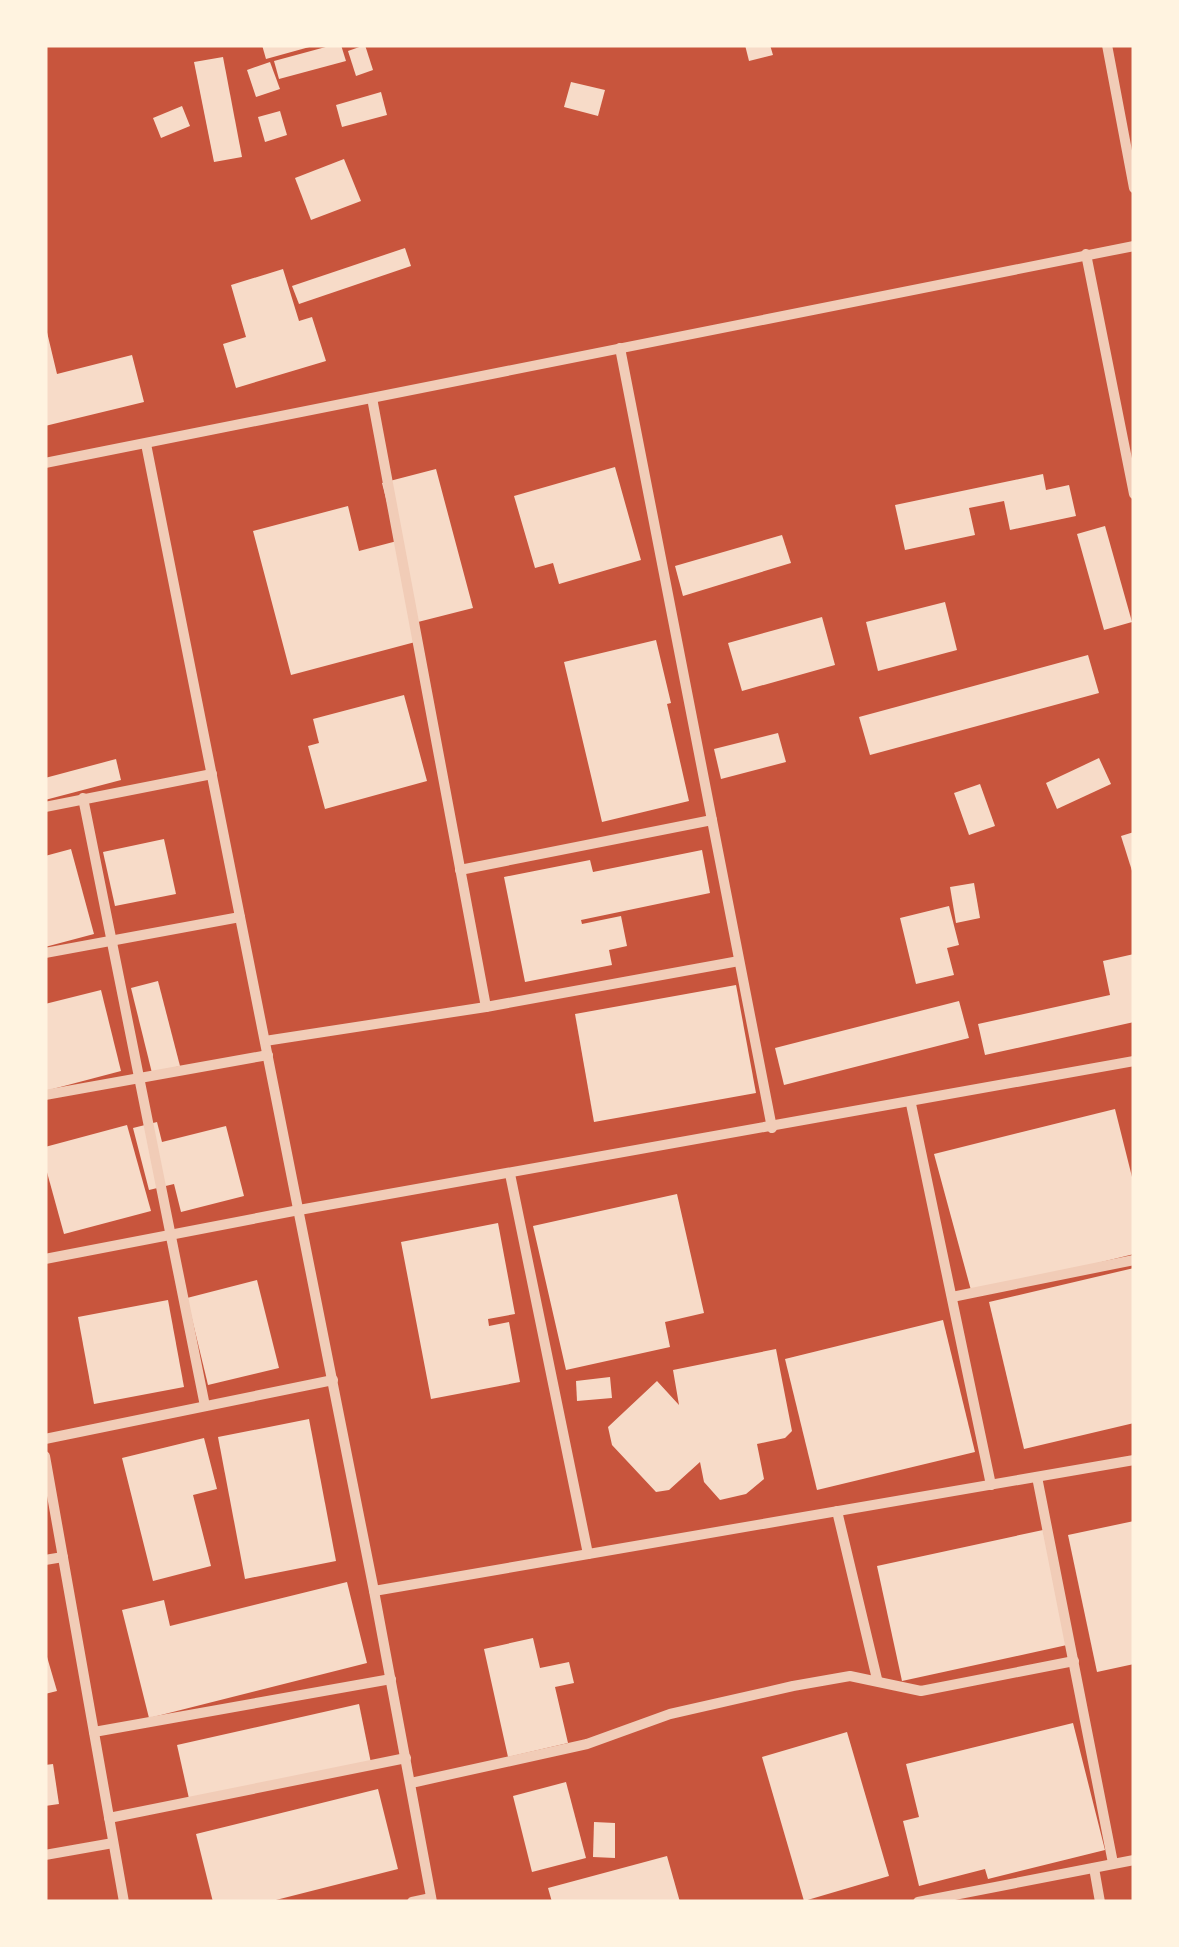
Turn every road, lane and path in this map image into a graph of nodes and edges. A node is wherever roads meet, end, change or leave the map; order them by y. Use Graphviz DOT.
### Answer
graph roads {
  1 [pos="1108,45"];
  2 [pos="1134,188"];
  3 [pos="1134,246"];
  4 [pos="1086,254"];
  5 [pos="620,348"];
  6 [pos="372,398"];
  7 [pos="146,444"];
  8 [pos="45,463"];
  9 [pos="1134,494"];
  10 [pos="212,774"];
  11 [pos="83,798"];
  12 [pos="45,807"];
  13 [pos="712,820"];
  14 [pos="460,870"];
  15 [pos="240,918"];
  16 [pos="111,940"];
  17 [pos="45,953"];
  18 [pos="740,961"];
  19 [pos="486,1006"];
  20 [pos="265,1041"];
  21 [pos="268,1055"];
  22 [pos="1134,1061"];
  23 [pos="140,1078"];
  24 [pos="45,1095"];
  25 [pos="911,1104"];
  26 [pos="772,1128"];
  27 [pos="510,1174"];
  28 [pos="299,1210"];
  29 [pos="172,1235"];
  30 [pos="45,1259"];
  31 [pos="1134,1260"];
  32 [pos="952,1296"];
  33 [pos="333,1380"];
  34 [pos="205,1406"];
  35 [pos="45,1439"];
  36 [pos="45,1456"];
  37 [pos="1134,1460"];
  38 [pos="1037,1477"];
  39 [pos="992,1485"];
  40 [pos="837,1511"];
  41 [pos="588,1554"];
  42 [pos="63,1557"];
  43 [pos="45,1560"];
  44 [pos="374,1591"];
  45 [pos="1074,1661"];
  46 [pos="391,1679"];
  47 [pos="877,1679"];
  48 [pos="94,1732"];
  49 [pos="406,1758"];
  50 [pos="411,1783"];
  51 [pos="109,1818"];
  52 [pos="113,1843"];
  53 [pos="45,1854"];
  54 [pos="1134,1860"];
  55 [pos="1114,1864"];
  56 [pos="1094,1868"];
  57 [pos="432,1900"];
  58 [pos="124,1902"];
  59 [pos="412,1902"];
  60 [pos="918,1902"];
  61 [pos="1100,1902"];
  1 -- 2 [label="street"];
  3 -- 4 [label="street"];
  4 -- 5 [label="street"];
  4 -- 9 [label="street"];
  5 -- 6 [label="street"];
  5 -- 13 [label="street"];
  6 -- 7 [label="street"];
  6 -- 14 [label="street"];
  7 -- 8 [label="street"];
  7 -- 10 [label="street"];
  10 -- 11 [label="street"];
  10 -- 15 [label="street"];
  11 -- 12 [label="street"];
  11 -- 16 [label="street"];
  13 -- 14 [label="street"];
  13 -- 18 [label="street"];
  14 -- 19 [label="street"];
  15 -- 16 [label="street"];
  15 -- 20 [label="street"];
  16 -- 17 [label="street"];
  16 -- 23 [label="street"];
  18 -- 19 [label="street"];
  18 -- 26 [label="street"];
  19 -- 20 [label="street"];
  20 -- 21 [label="street"];
  21 -- 23 [label="street"];
  21 -- 28 [label="street"];
  22 -- 25 [label="street"];
  23 -- 24 [label="street"];
  23 -- 29 [label="street"];
  25 -- 26 [label="street"];
  25 -- 32 [label="street"];
  26 -- 27 [label="street"];
  27 -- 28 [label="street"];
  27 -- 41 [label="street"];
  28 -- 29 [label="street"];
  28 -- 33 [label="street"];
  29 -- 30 [label="street"];
  29 -- 34 [label="street"];
  31 -- 32 [label="street"];
  32 -- 39 [label="street"];
  33 -- 34 [label="street"];
  33 -- 44 [label="street"];
  34 -- 35 [label="street"];
  36 -- 42 [label="street"];
  37 -- 38 [label="street"];
  38 -- 39 [label="street"];
  38 -- 45 [label="street"];
  39 -- 40 [label="street"];
  40 -- 41 [label="street"];
  40 -- 47 [label="street"];
  41 -- 44 [label="street"];
  42 -- 43 [label="street"];
  42 -- 48 [label="street"];
  44 -- 46 [label="street"];
  45 -- 47 [label="street"];
  45 -- 55 [label="street"];
  46 -- 48 [label="street"];
  46 -- 49 [label="street"];
  47 -- 50 [label="street"];
  48 -- 51 [label="street"];
  49 -- 50 [label="street"];
  49 -- 51 [label="street"];
  50 -- 57 [label="street"];
  51 -- 52 [label="street"];
  52 -- 53 [label="street"];
  52 -- 58 [label="street"];
  54 -- 55 [label="street"];
  55 -- 56 [label="street"];
  56 -- 60 [label="street"];
  56 -- 61 [label="street"];
  57 -- 59 [label="street"];
}
